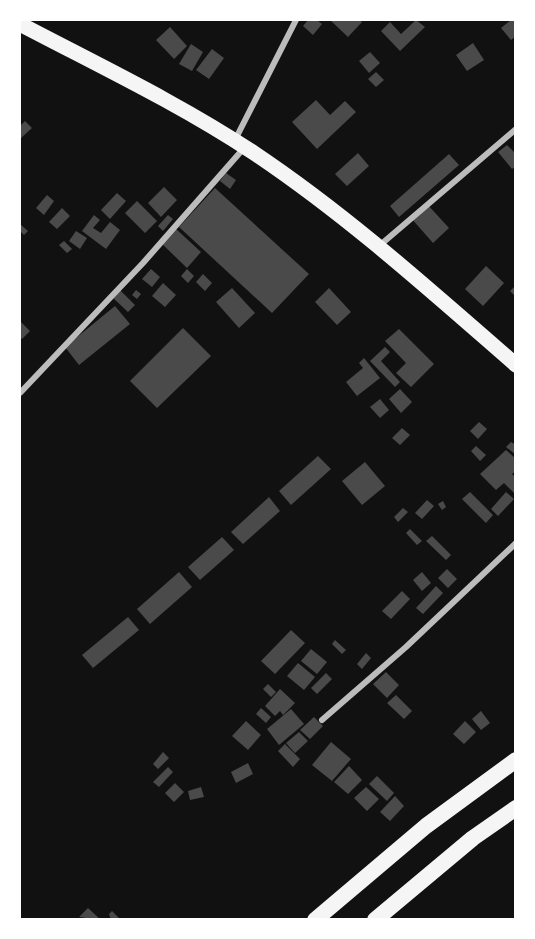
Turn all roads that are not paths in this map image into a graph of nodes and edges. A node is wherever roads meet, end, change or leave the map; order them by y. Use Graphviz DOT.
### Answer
graph roads {
  1 [pos="296,20"];
  2 [pos="20,24"];
  3 [pos="516,129"];
  4 [pos="240,144"];
  5 [pos="379,246"];
  6 [pos="516,365"];
  7 [pos="20,393"];
  8 [pos="516,543"];
  9 [pos="322,720"];
  10 [pos="516,760"];
  11 [pos="516,808"];
  12 [pos="315,920"];
  13 [pos="375,920"];
  1 -- 4 [label="street"];
  2 -- 4 [label="main road"];
  3 -- 5 [label="street"];
  4 -- 5 [label="main road"];
  4 -- 7 [label="street"];
  5 -- 6 [label="main road"];
  8 -- 9 [label="street"];
  10 -- 12 [label="highway"];
  11 -- 13 [label="highway"];
}
